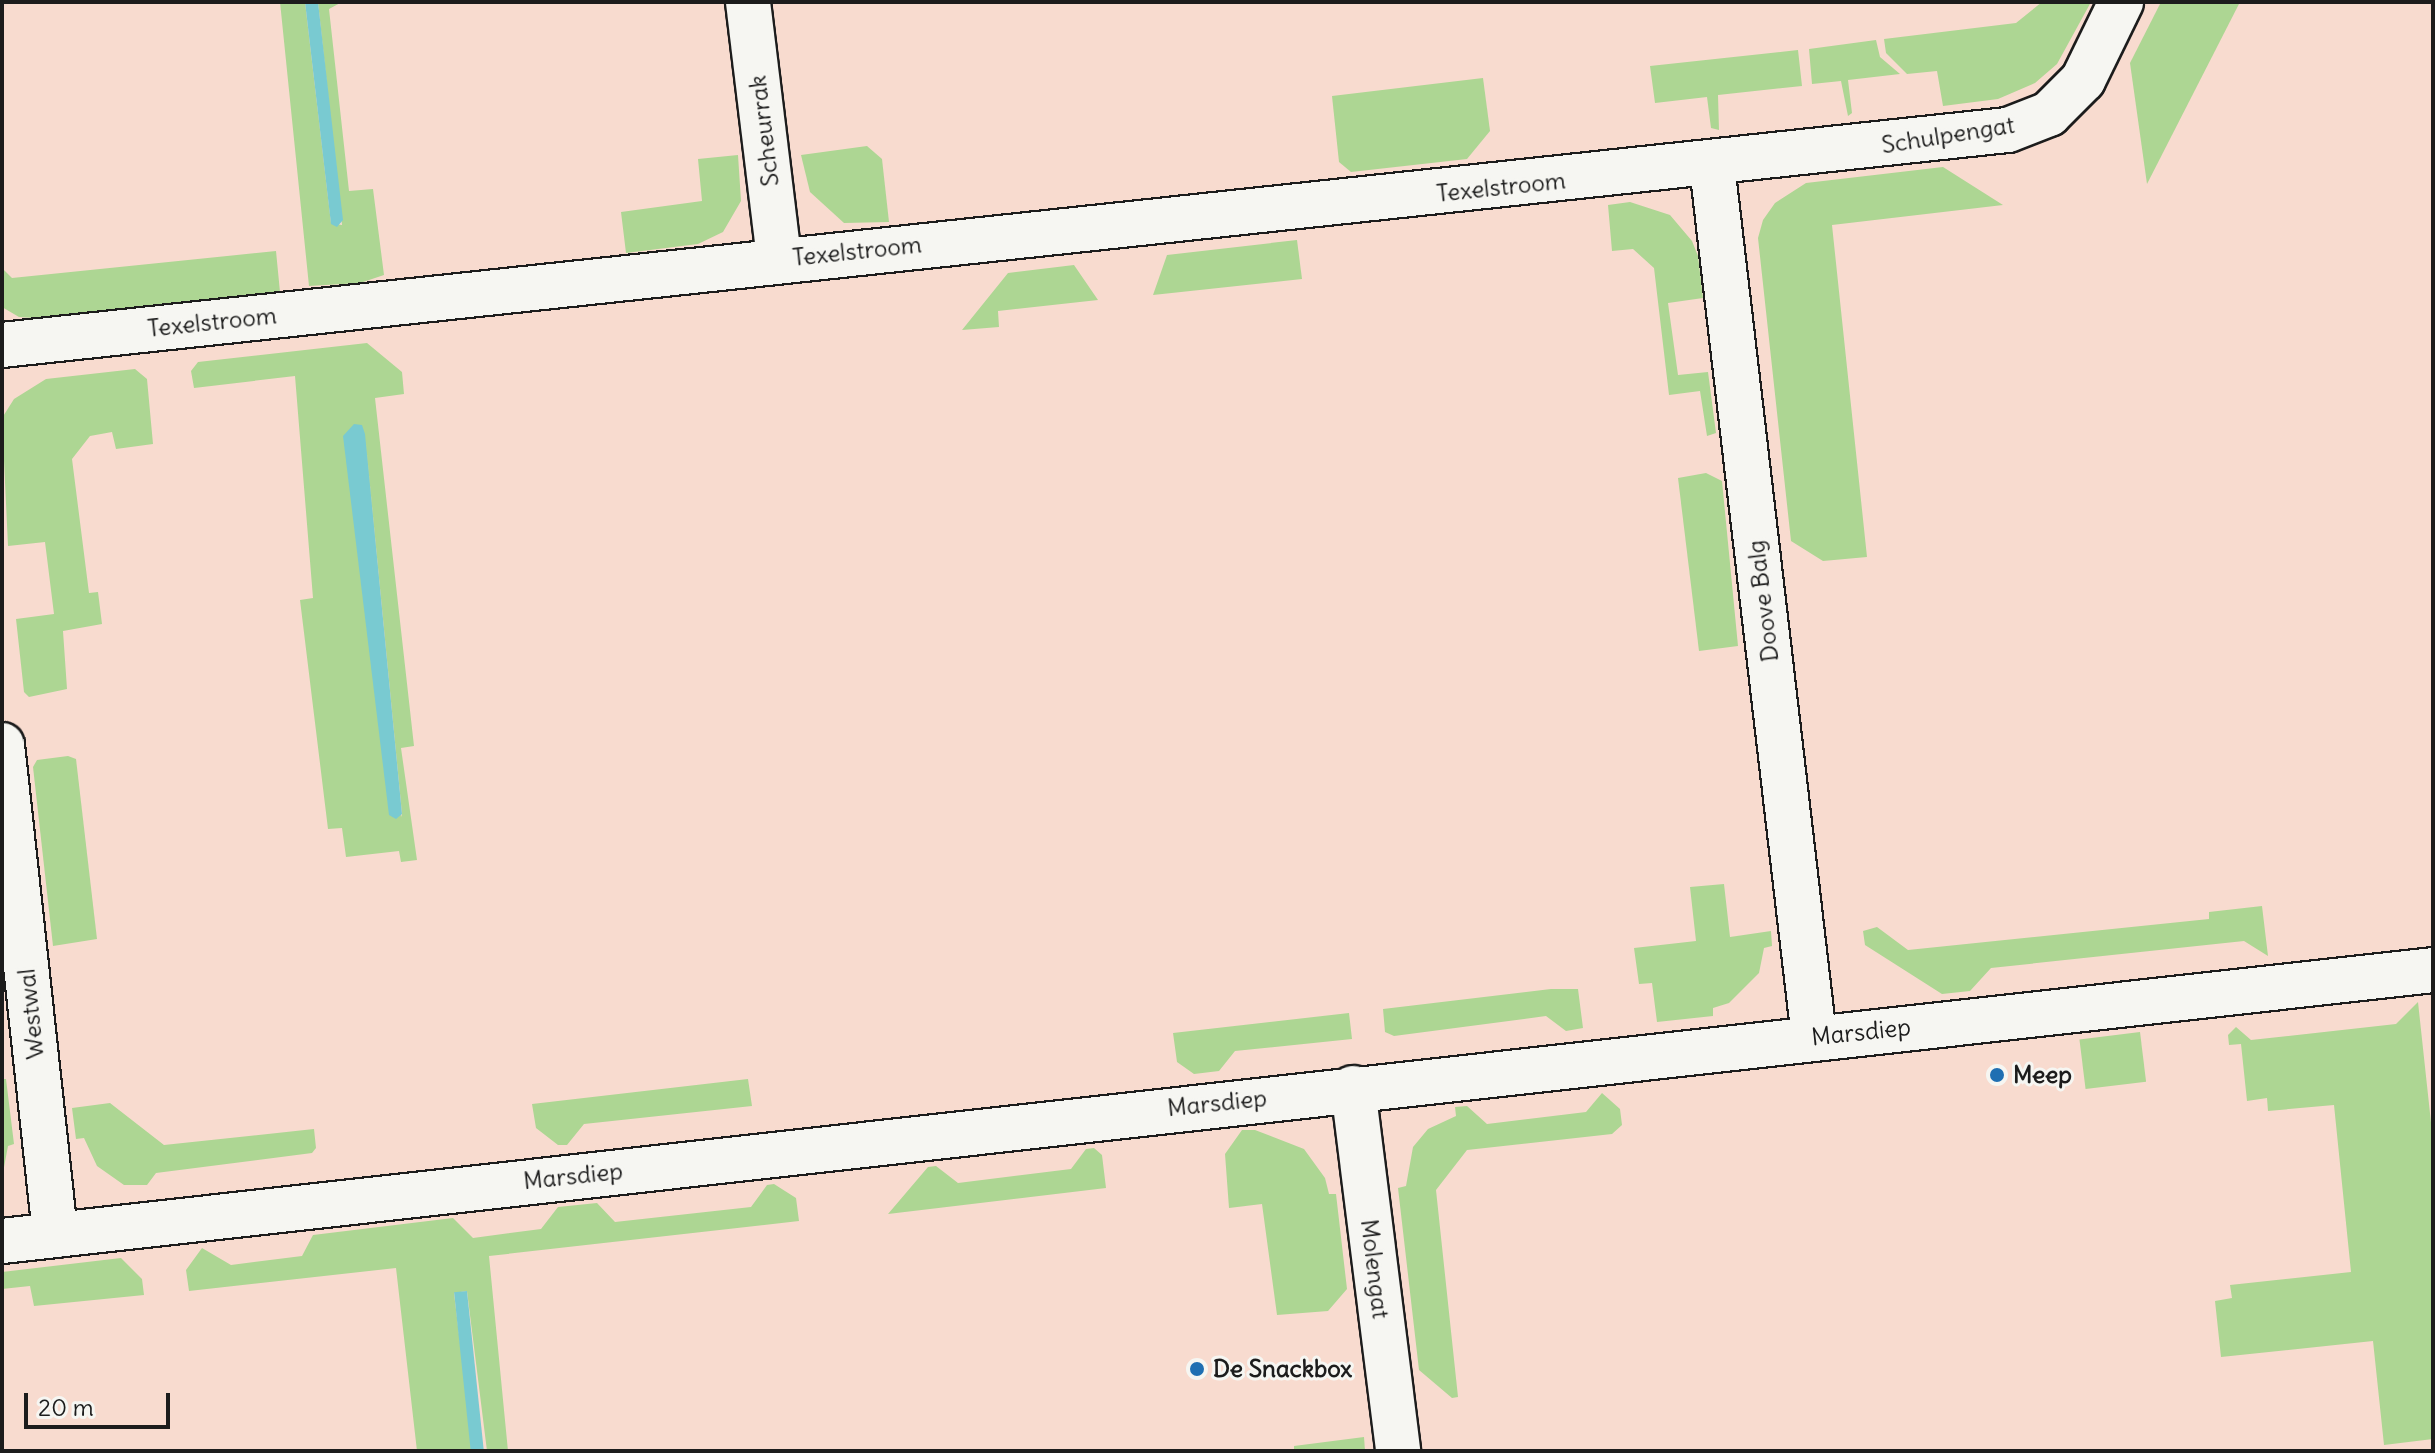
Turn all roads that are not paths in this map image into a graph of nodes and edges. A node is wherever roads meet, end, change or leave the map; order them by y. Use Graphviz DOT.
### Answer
graph roads {
  1 [pos="748,2"];
  2 [pos="2121,2"];
  3 [pos="1712,166"];
  4 [pos="779,259"];
  5 [pos="2,345"];
  6 [pos="2,745"];
  7 [pos="2433,970"];
  8 [pos="1814,1037"];
  9 [pos="1353,1088"];
  10 [pos="55,1235"];
  11 [pos="2,1241"];
  12 [pos="1398,1451"];
  1 -- 4 [label="street, Scheurrak"];
  2 -- 3 [label="street, Schulpengat"];
  3 -- 4 [label="street, Texelstroom"];
  3 -- 8 [label="street, Doove Balg"];
  4 -- 5 [label="street, Texelstroom"];
  6 -- 10 [label="street, Westwal"];
  7 -- 8 [label="street, Marsdiep"];
  8 -- 9 [label="street, Marsdiep"];
  9 -- 10 [label="street, Marsdiep"];
  9 -- 12 [label="street, Molengat"];
  10 -- 11 [label="street, Marsdiep"];
}
